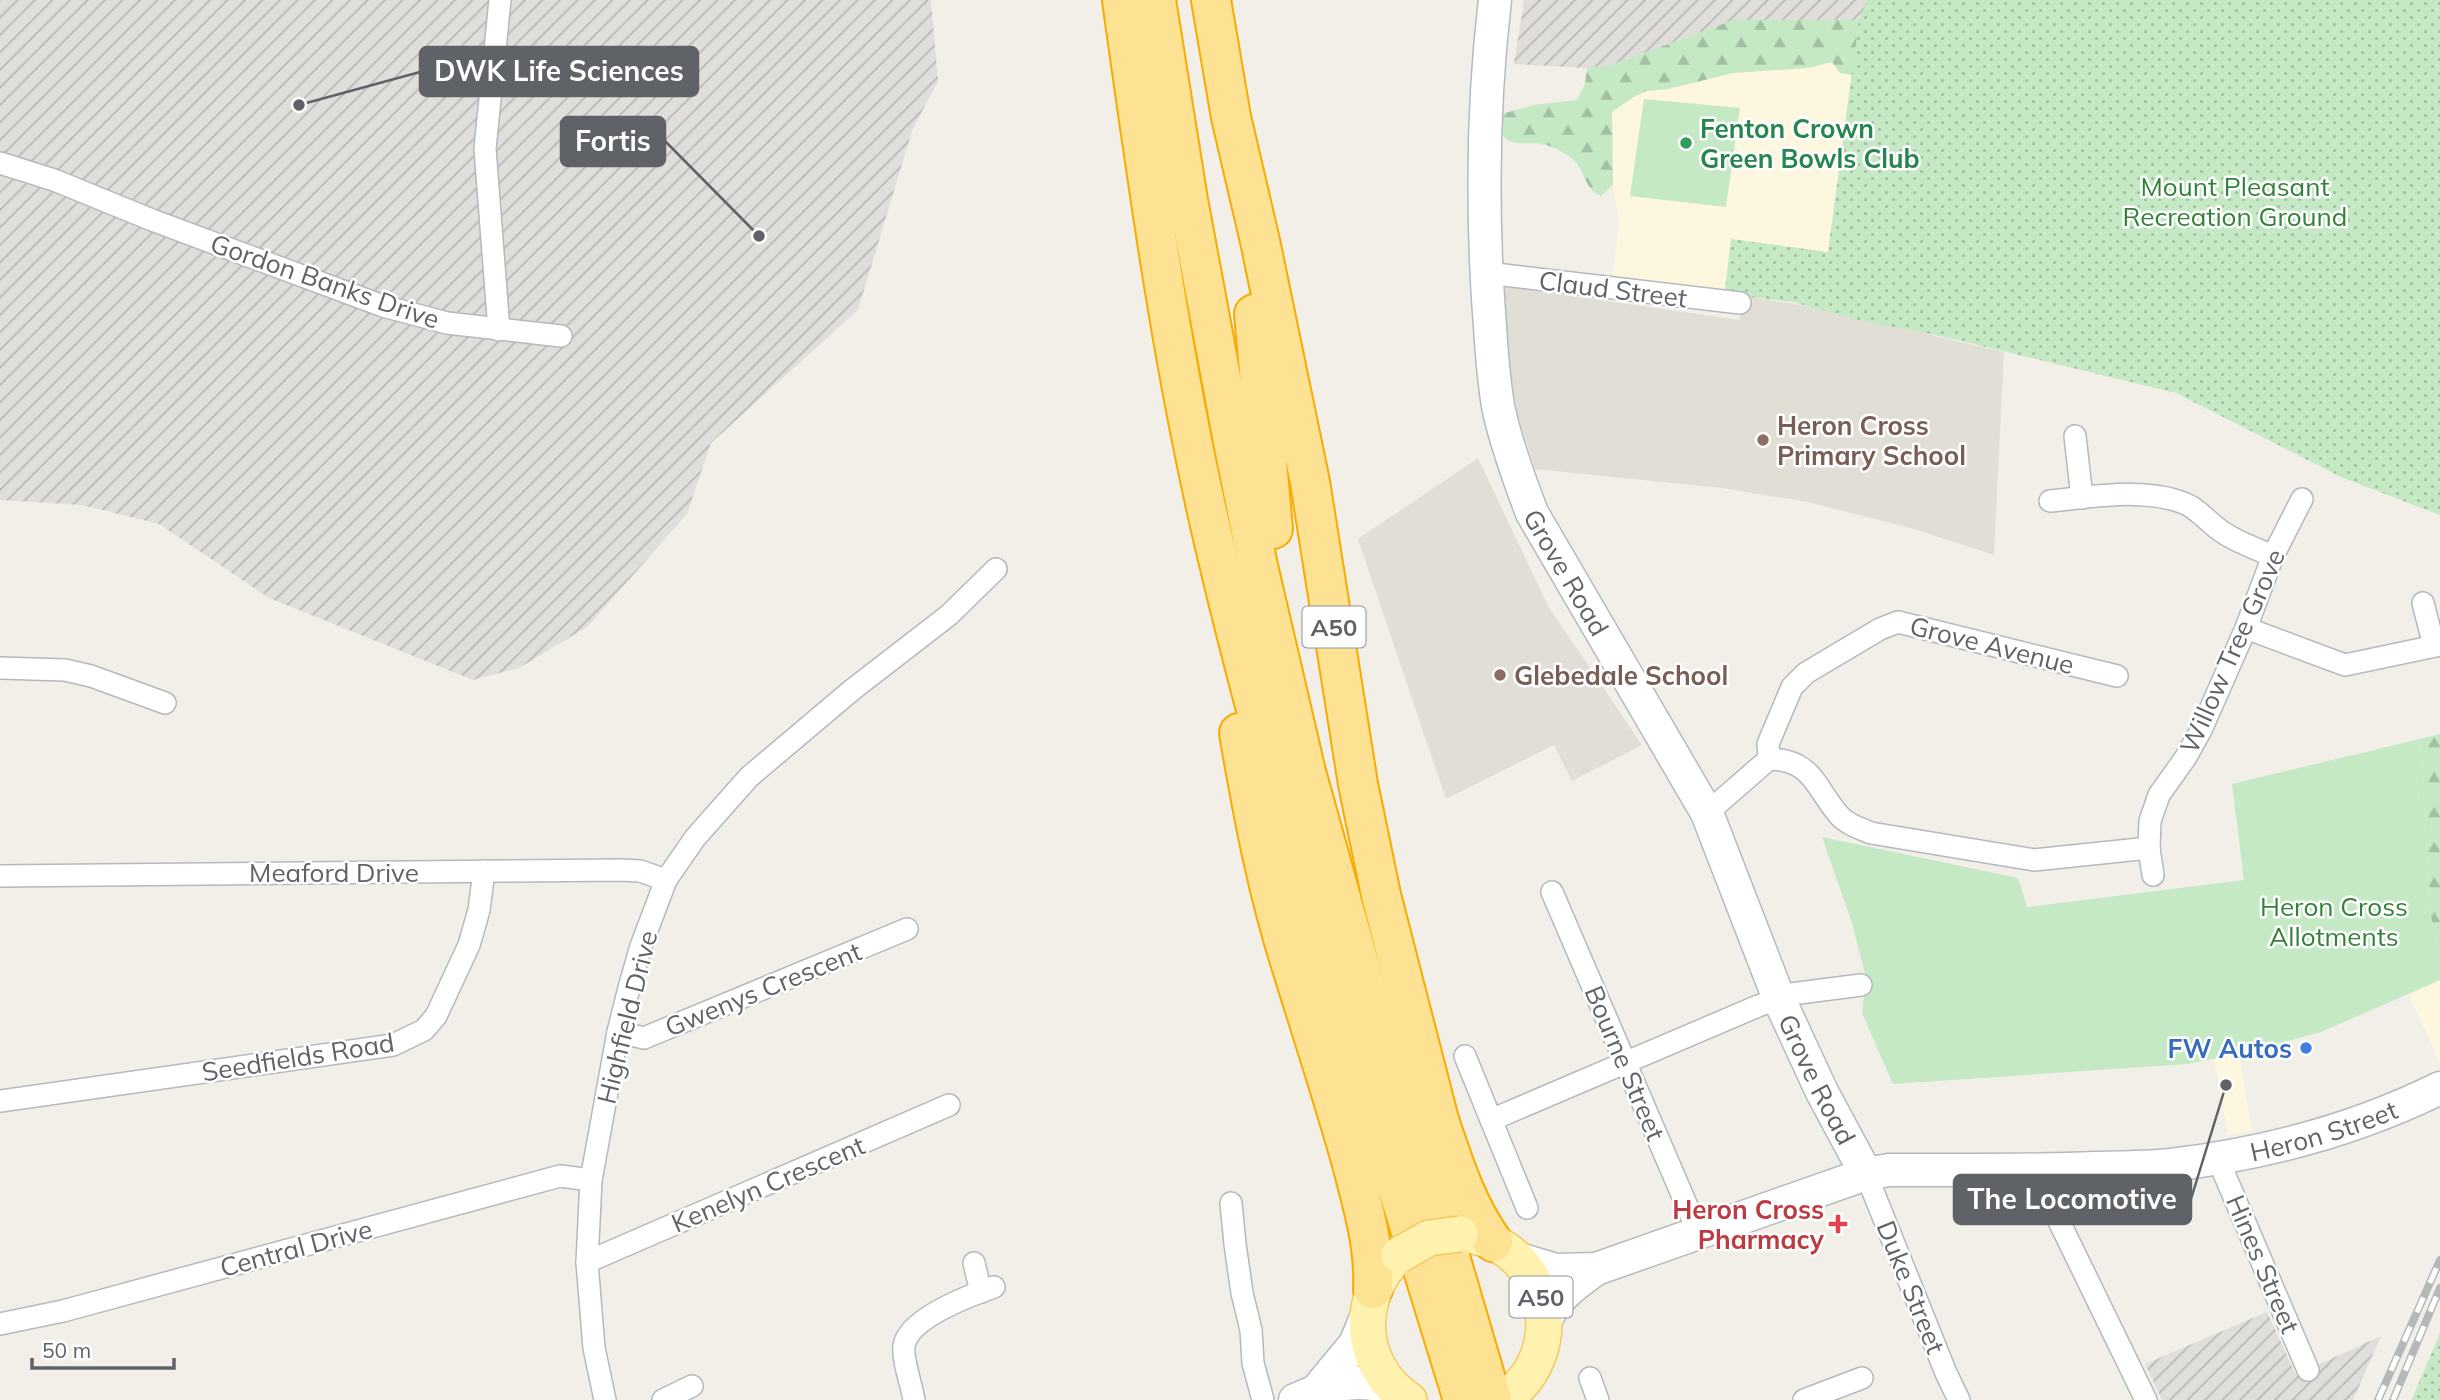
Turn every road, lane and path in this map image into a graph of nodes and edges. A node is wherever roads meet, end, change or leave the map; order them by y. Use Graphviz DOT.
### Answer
graph roads {
  1 [pos="500,0"];
  2 [pos="1122,0"];
  3 [pos="1156,0"];
  4 [pos="1212,0"];
  5 [pos="1495,0"];
  6 [pos="1231,117"];
  7 [pos="0,163"];
  8 [pos="1486,273"];
  9 [pos="1740,303"];
  10 [pos="499,330"];
  11 [pos="561,335"];
  12 [pos="2075,436"];
  13 [pos="2082,498"];
  14 [pos="2302,499"];
  15 [pos="2050,501"];
  16 [pos="1211,527"];
  17 [pos="2273,556"];
  18 [pos="996,569"];
  19 [pos="2423,603"];
  20 [pos="2246,628"];
  21 [pos="2437,646"];
  22 [pos="0,668"];
  23 [pos="2117,676"];
  24 [pos="165,703"];
  25 [pos="1769,759"];
  26 [pos="1707,813"];
  27 [pos="2149,848"];
  28 [pos="484,871"];
  29 [pos="2153,875"];
  30 [pos="0,876"];
  31 [pos="666,880"];
  32 [pos="1552,892"];
  33 [pos="1340,899"];
  34 [pos="907,929"];
  35 [pos="1861,985"];
  36 [pos="1768,1002"];
  37 [pos="618,1032"];
  38 [pos="1465,1056"];
  39 [pos="1626,1064"];
  40 [pos="2440,1088"];
  41 [pos="0,1101"];
  42 [pos="949,1105"];
  43 [pos="1491,1120"];
  44 [pos="2217,1157"];
  45 [pos="2034,1170"];
  46 [pos="1866,1174"];
  47 [pos="591,1180"];
  48 [pos="1231,1202"];
  49 [pos="1527,1208"];
  50 [pos="1699,1234"];
  51 [pos="1490,1245"];
  52 [pos="587,1262"];
  53 [pos="974,1263"];
  54 [pos="1596,1269"];
  55 [pos="1370,1302"];
  56 [pos="0,1324"];
  57 [pos="1543,1337"];
  58 [pos="2308,1370"];
  59 [pos="1590,1378"];
  60 [pos="1862,1378"];
  61 [pos="692,1385"];
  62 [pos="1306,1395"];
  63 [pos="1405,1397"];
  64 [pos="1512,1399"];
  65 [pos="605,1400"];
  66 [pos="663,1400"];
  67 [pos="914,1400"];
  68 [pos="1263,1400"];
  69 [pos="1463,1400"];
  70 [pos="1598,1400"];
  71 [pos="1804,1400"];
  72 [pos="1959,1400"];
  73 [pos="2146,1400"];
  1 -- 10 [label="street"];
  2 -- 16 [label="highway"];
  3 -- 33 [label="highway, A50"];
  4 -- 6 [label="highway, A50"];
  5 -- 8 [label="street, Grove Road"];
  6 -- 33 [label="highway, A50"];
  6 -- 51 [label="highway, A50"];
  7 -- 10 [label="street, Gordon Banks Drive"];
  8 -- 9 [label="street, Claud Street"];
  8 -- 26 [label="street, Grove Road"];
  10 -- 11 [label="street, Gordon Banks Drive"];
  12 -- 13 [label="street"];
  13 -- 15 [label="street"];
  13 -- 17 [label="street"];
  14 -- 17 [label="street, Willow Tree Grove"];
  16 -- 55 [label="highway"];
  16 -- 69 [label="highway"];
  17 -- 20 [label="street, Willow Tree Grove"];
  18 -- 31 [label="street, Highfield Drive"];
  19 -- 21 [label="street"];
  20 -- 21 [label="street"];
  20 -- 27 [label="street, Willow Tree Grove"];
  22 -- 24 [label="street"];
  23 -- 25 [label="street, Grove Avenue"];
  25 -- 26 [label="street"];
  25 -- 27 [label="street"];
  26 -- 36 [label="street, Grove Road"];
  27 -- 29 [label="street, Willow Tree Grove"];
  28 -- 30 [label="street, Meaford Drive"];
  28 -- 31 [label="street, Meaford Drive"];
  28 -- 41 [label="street, Seedfields Road"];
  31 -- 37 [label="street, Highfield Drive"];
  32 -- 39 [label="street, Bourne Street"];
  33 -- 64 [label="highway, A50"];
  34 -- 37 [label="street, Gwenys Crescent"];
  35 -- 36 [label="street"];
  36 -- 39 [label="street"];
  36 -- 46 [label="street, Grove Road"];
  37 -- 47 [label="street, Highfield Drive"];
  38 -- 43 [label="street"];
  39 -- 43 [label="street"];
  39 -- 50 [label="street, Bourne Street"];
  40 -- 44 [label="street, Heron Street"];
  42 -- 52 [label="street, Kenelyn Crescent"];
  43 -- 49 [label="street"];
  44 -- 45 [label="street, Heron Street"];
  44 -- 58 [label="street, Hines Street"];
  45 -- 46 [label="street, Heron Street"];
  45 -- 73 [label="street"];
  46 -- 50 [label="street, Heron Street"];
  46 -- 72 [label="street, Duke Street"];
  47 -- 52 [label="street, Highfield Drive"];
  47 -- 56 [label="street, Central Drive"];
  48 -- 68 [label="street"];
  50 -- 54 [label="street, Heron Street"];
  51 -- 54 [label="street"];
  51 -- 55 [label="main road, bridge"];
  51 -- 57 [label="main road, A50"];
  52 -- 65 [label="street, Highfield Drive"];
  53 -- 67 [label="street"];
  54 -- 57 [label="street"];
  55 -- 62 [label="street"];
  55 -- 63 [label="main road"];
  57 -- 64 [label="main road, A50"];
  59 -- 70 [label="street"];
  60 -- 71 [label="street"];
  61 -- 66 [label="street"];
  62 -- 63 [label="street"];
}
